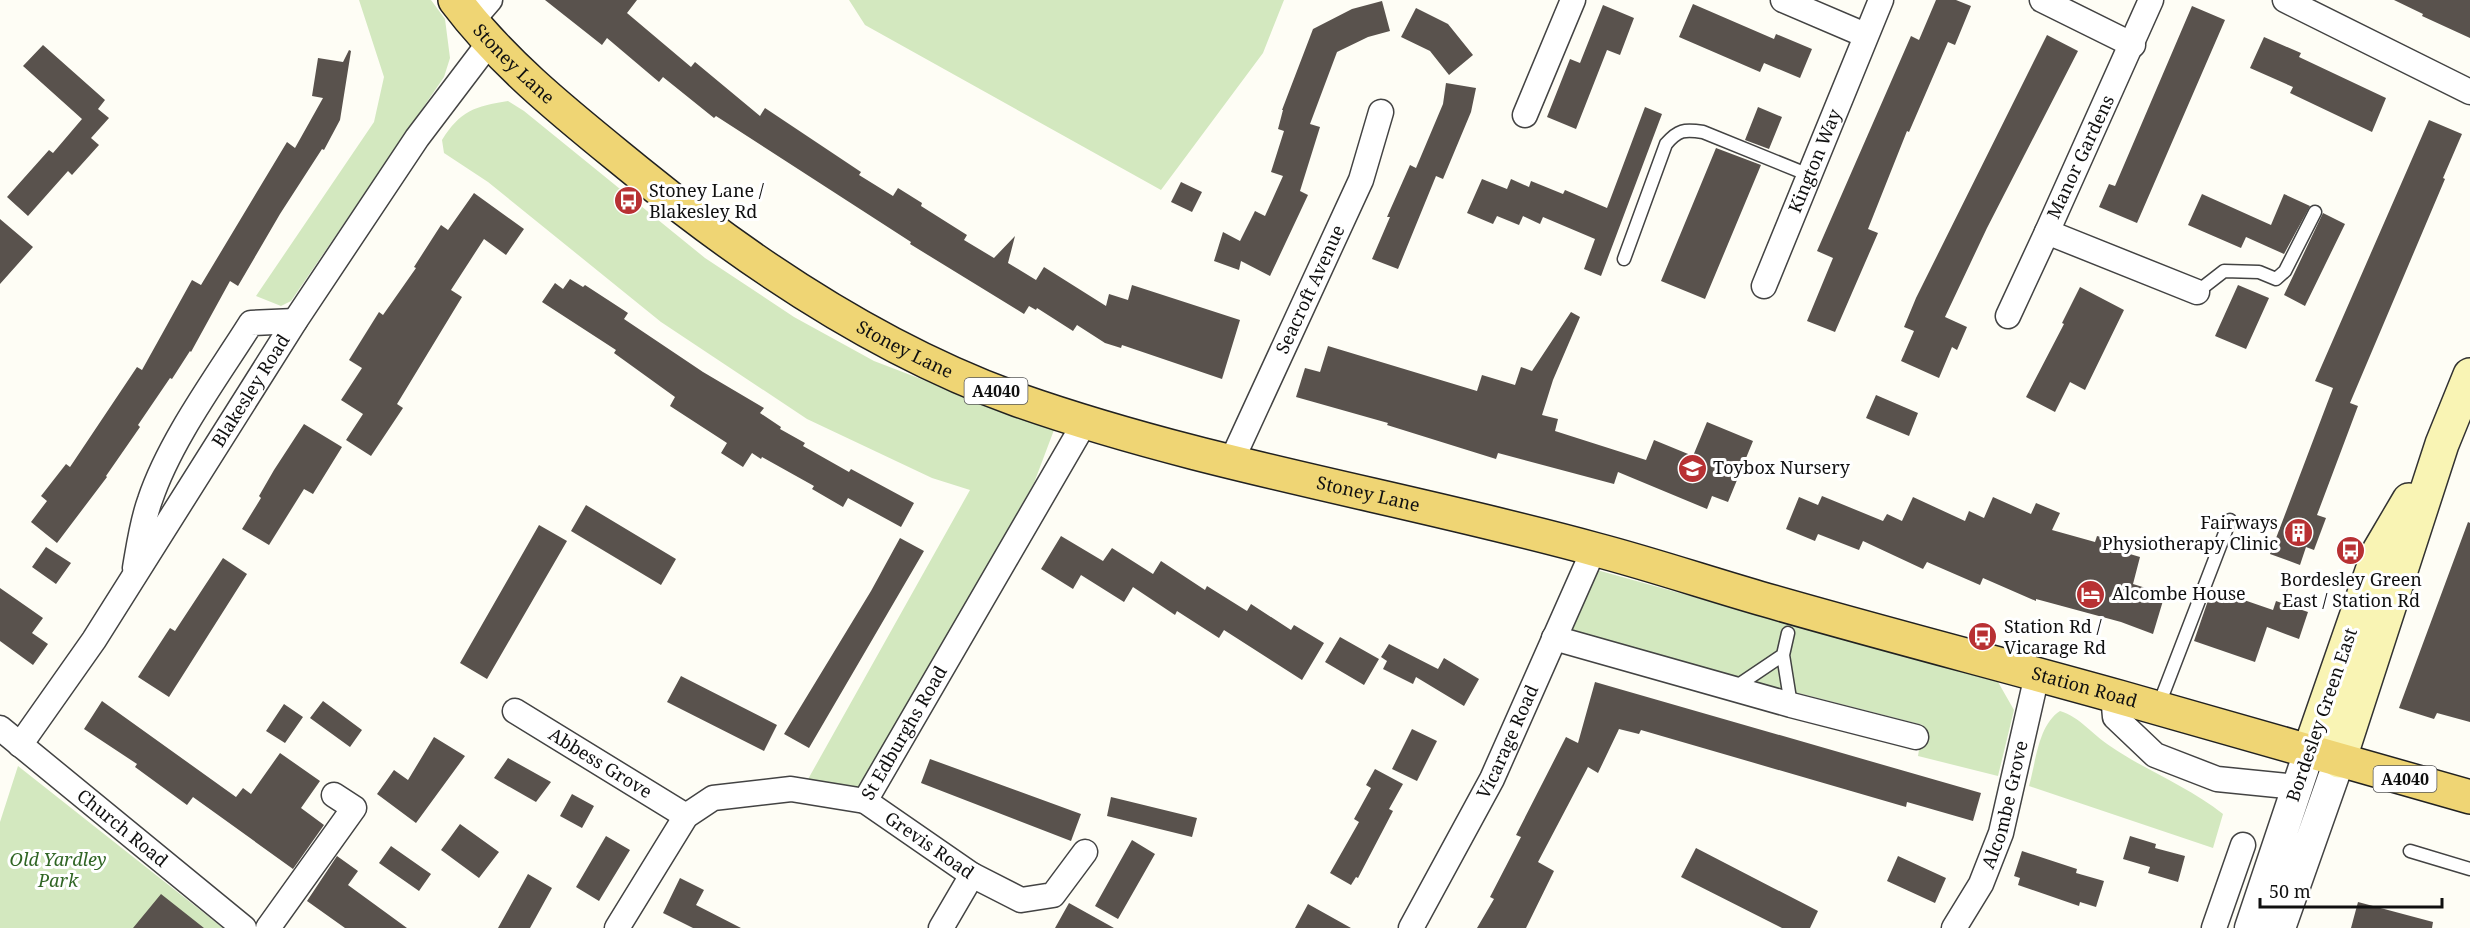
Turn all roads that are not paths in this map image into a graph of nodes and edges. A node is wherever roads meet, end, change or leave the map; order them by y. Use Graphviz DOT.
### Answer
graph roads {
  1 [pos="1573,0"];
  2 [pos="1783,0"];
  3 [pos="1881,0"];
  4 [pos="2042,0"];
  5 [pos="2151,0"];
  6 [pos="2285,0"];
  7 [pos="476,16"];
  8 [pos="1865,35"];
  9 [pos="2133,45"];
  10 [pos="2470,92"];
  11 [pos="1381,112"];
  12 [pos="1525,115"];
  13 [pos="1809,175"];
  14 [pos="2315,212"];
  15 [pos="2047,232"];
  16 [pos="1624,259"];
  17 [pos="1764,286"];
  18 [pos="2197,292"];
  19 [pos="2008,316"];
  20 [pos="295,321"];
  21 [pos="2470,375"];
  22 [pos="1085,422"];
  23 [pos="2442,444"];
  24 [pos="1231,462"];
  25 [pos="2230,520"];
  26 [pos="1594,549"];
  27 [pos="134,579"];
  28 [pos="1788,633"];
  29 [pos="1554,638"];
  30 [pos="1783,655"];
  31 [pos="2037,675"];
  32 [pos="1733,688"];
  33 [pos="2113,695"];
  34 [pos="1791,705"];
  35 [pos="2157,708"];
  36 [pos="515,711"];
  37 [pos="0,728"];
  38 [pos="1916,737"];
  39 [pos="20,745"];
  40 [pos="2324,757"];
  41 [pos="2297,787"];
  42 [pos="334,795"];
  43 [pos="2470,797"];
  44 [pos="865,801"];
  45 [pos="686,816"];
  46 [pos="2243,845"];
  47 [pos="2410,851"];
  48 [pos="1085,852"];
  49 [pos="2470,869"];
  50 [pos="972,875"];
  51 [pos="244,928"];
  52 [pos="268,928"];
  53 [pos="617,928"];
  54 [pos="940,928"];
  55 [pos="1411,928"];
  56 [pos="1954,928"];
  57 [pos="2214,928"];
  58 [pos="2250,928"];
  59 [pos="2280,928"];
  1 -- 12 [label="street"];
  2 -- 8 [label="street"];
  3 -- 8 [label="street, Kington Way"];
  4 -- 9 [label="street"];
  5 -- 9 [label="street, Manor Gardens"];
  6 -- 10 [label="street"];
  7 -- 20 [label="street, Blakesley Road"];
  7 -- 22 [label="main road, Stoney Lane / A4040"];
  8 -- 13 [label="street, Kington Way"];
  9 -- 15 [label="street, Manor Gardens"];
  11 -- 24 [label="street, Seacroft Avenue"];
  13 -- 16 [label="lane"];
  13 -- 17 [label="street, Kington Way"];
  14 -- 18 [label="lane"];
  15 -- 18 [label="street, Manor Gardens"];
  15 -- 19 [label="street"];
  20 -- 27 [label="street, Blakesley Road"];
  20 -- 27 [label="street"];
  21 -- 23 [label="main road, Bordesley Green East"];
  22 -- 24 [label="main road, Stoney Lane / A4040"];
  22 -- 44 [label="street, St Edburghs Road"];
  23 -- 40 [label="main road, Bordesley Green East"];
  23 -- 40 [label="main road, Bordesley Green East"];
  24 -- 26 [label="main road, Stoney Lane / A4040"];
  25 -- 35 [label="lane"];
  26 -- 29 [label="street, Vicarage Road"];
  26 -- 31 [label="main road, Station Road / A4040"];
  27 -- 39 [label="street, Blakesley Road"];
  28 -- 30 [label="lane"];
  29 -- 32 [label="street"];
  29 -- 55 [label="street, Vicarage Road"];
  30 -- 32 [label="lane"];
  30 -- 34 [label="lane"];
  31 -- 33 [label="main road, Station Road / A4040"];
  31 -- 56 [label="street, Alcombe Grove"];
  32 -- 34 [label="street"];
  33 -- 35 [label="main road, Station Road / A4040"];
  33 -- 41 [label="street"];
  34 -- 38 [label="street"];
  35 -- 40 [label="main road, Station Road / A4040"];
  36 -- 45 [label="street, Abbess Grove"];
  37 -- 39 [label="street, Church Road"];
  39 -- 51 [label="street, Church Road"];
  40 -- 41 [label="street, Bordesley Green East"];
  40 -- 43 [label="main road, Station Road / A4040"];
  40 -- 59 [label="street, Bordesley Green East"];
  41 -- 58 [label="street, Bordesley Green East"];
  42 -- 52 [label="street"];
  44 -- 45 [label="street, St Edburghs Road"];
  44 -- 50 [label="street, Grevis Road"];
  45 -- 53 [label="street, St Edburghs Road"];
  46 -- 57 [label="street"];
  47 -- 49 [label="lane"];
  48 -- 50 [label="street"];
  50 -- 54 [label="street, Grevis Road"];
}
